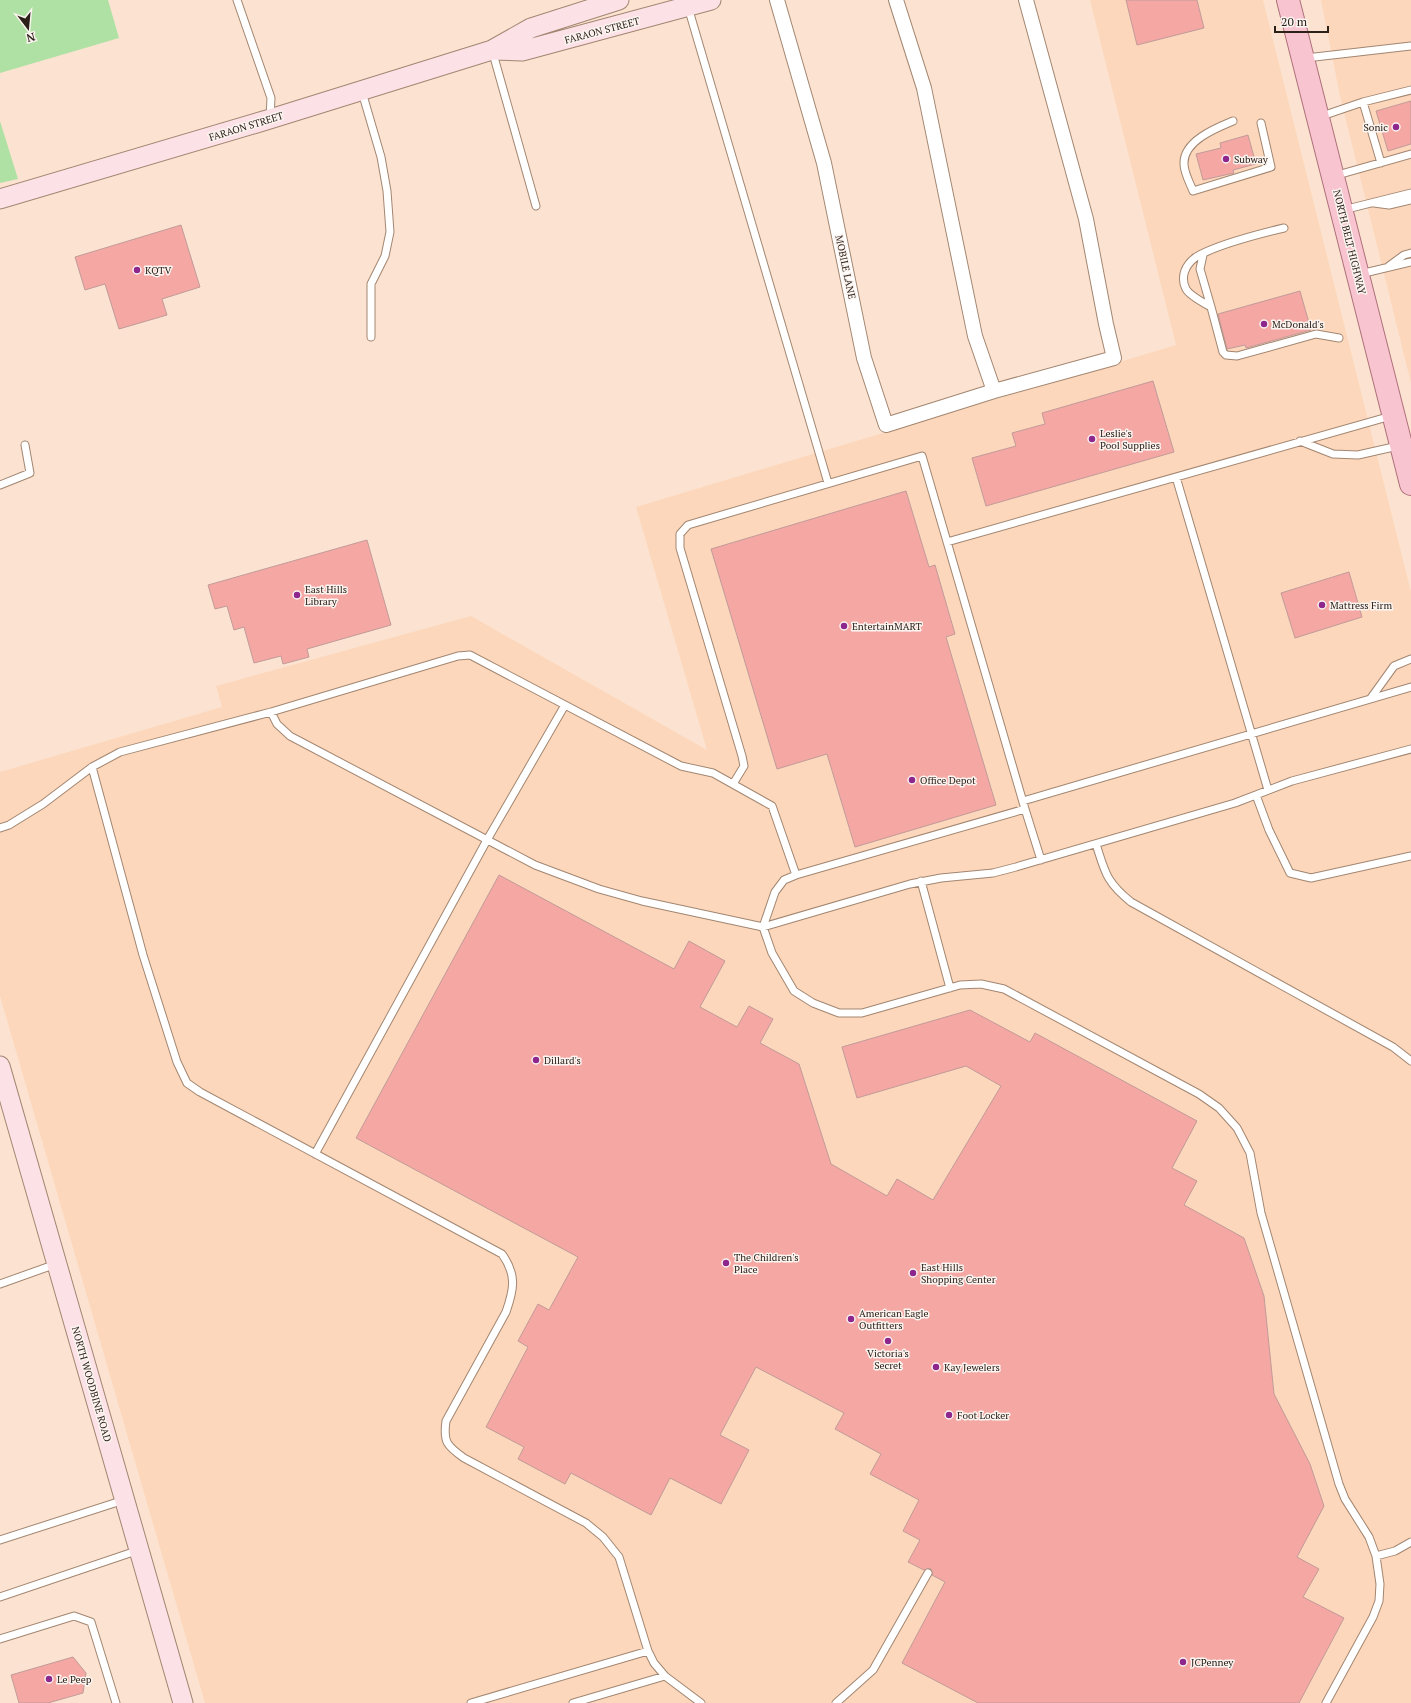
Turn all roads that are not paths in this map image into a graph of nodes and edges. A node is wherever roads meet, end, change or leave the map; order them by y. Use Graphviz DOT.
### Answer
graph roads {
  1 [pos="236,0"];
  2 [pos="619,0"];
  3 [pos="711,0"];
  4 [pos="777,0"];
  5 [pos="896,0"];
  6 [pos="1026,0"];
  7 [pos="1288,0"];
  8 [pos="687,3"];
  9 [pos="1411,46"];
  10 [pos="492,50"];
  11 [pos="1303,59"];
  12 [pos="1411,90"];
  13 [pos="362,92"];
  14 [pos="1363,102"];
  15 [pos="1318,117"];
  16 [pos="270,119"];
  17 [pos="1233,121"];
  18 [pos="1261,123"];
  19 [pos="1411,154"];
  20 [pos="1381,163"];
  21 [pos="1333,177"];
  22 [pos="1411,193"];
  23 [pos="0,199"];
  24 [pos="1411,200"];
  25 [pos="1370,203"];
  26 [pos="536,206"];
  27 [pos="1342,210"];
  28 [pos="1284,228"];
  29 [pos="1411,253"];
  30 [pos="1204,254"];
  31 [pos="1411,262"];
  32 [pos="1385,268"];
  33 [pos="1358,275"];
  34 [pos="1211,307"];
  35 [pos="371,336"];
  36 [pos="1339,338"];
  37 [pos="994,391"];
  38 [pos="1394,415"];
  39 [pos="1300,441"];
  40 [pos="25,445"];
  41 [pos="1401,446"];
  42 [pos="1176,477"];
  43 [pos="828,483"];
  44 [pos="1411,484"];
  45 [pos="0,485"];
  46 [pos="947,542"];
  47 [pos="1411,659"];
  48 [pos="1411,687"];
  49 [pos="1372,698"];
  50 [pos="565,705"];
  51 [pos="271,712"];
  52 [pos="1252,734"];
  53 [pos="1411,749"];
  54 [pos="92,767"];
  55 [pos="733,784"];
  56 [pos="1268,790"];
  57 [pos="1256,795"];
  58 [pos="1023,801"];
  59 [pos="1025,809"];
  60 [pos="0,828"];
  61 [pos="487,840"];
  62 [pos="1096,844"];
  63 [pos="1411,856"];
  64 [pos="1041,860"];
  65 [pos="796,875"];
  66 [pos="921,881"];
  67 [pos="763,927"];
  68 [pos="950,988"];
  69 [pos="1411,1061"];
  70 [pos="0,1066"];
  71 [pos="315,1154"];
  72 [pos="58,1264"];
  73 [pos="0,1284"];
  74 [pos="124,1500"];
  75 [pos="0,1540"];
  76 [pos="1411,1542"];
  77 [pos="139,1550"];
  78 [pos="1376,1556"];
  79 [pos="928,1573"];
  80 [pos="0,1597"];
  81 [pos="0,1638"];
  82 [pos="648,1651"];
  83 [pos="665,1676"];
  84 [pos="116,1703"];
  85 [pos="183,1703"];
  86 [pos="471,1703"];
  87 [pos="573,1703"];
  88 [pos="701,1703"];
  89 [pos="836,1703"];
  90 [pos="1326,1703"];
  1 -- 16 [label="lane"];
  2 -- 10 [label="main road, FARAON STREET"];
  3 -- 8 [label="main road, FARAON STREET"];
  4 -- 37 [label="street, MOBILE LANE"];
  5 -- 37 [label="street"];
  6 -- 37 [label="street, MOBILE LANE"];
  7 -- 11 [label="main road, NORTH BELT HIGHWAY"];
  8 -- 10 [label="main road, FARAON STREET"];
  8 -- 43 [label="lane"];
  9 -- 11 [label="lane"];
  10 -- 13 [label="main road, FARAON STREET"];
  10 -- 26 [label="lane"];
  11 -- 15 [label="main road, NORTH BELT HIGHWAY"];
  12 -- 14 [label="lane"];
  13 -- 16 [label="main road, FARAON STREET"];
  13 -- 35 [label="lane"];
  14 -- 15 [label="lane"];
  14 -- 20 [label="lane"];
  15 -- 21 [label="main road, NORTH BELT HIGHWAY"];
  16 -- 23 [label="main road, FARAON STREET"];
  17 -- 18 [label="lane"];
  19 -- 20 [label="lane"];
  20 -- 21 [label="lane"];
  21 -- 27 [label="main road, NORTH BELT HIGHWAY"];
  22 -- 25 [label="lane"];
  24 -- 25 [label="lane"];
  25 -- 27 [label="lane"];
  27 -- 33 [label="main road, NORTH BELT HIGHWAY"];
  28 -- 30 [label="lane"];
  29 -- 32 [label="lane"];
  30 -- 34 [label="lane"];
  30 -- 34 [label="lane"];
  31 -- 32 [label="lane"];
  32 -- 33 [label="lane"];
  33 -- 38 [label="main road, NORTH BELT HIGHWAY"];
  34 -- 36 [label="lane"];
  38 -- 39 [label="lane"];
  38 -- 41 [label="main road, NORTH BELT HIGHWAY"];
  39 -- 41 [label="lane"];
  39 -- 42 [label="lane"];
  40 -- 45 [label="lane"];
  41 -- 44 [label="main road, NORTH BELT HIGHWAY"];
  42 -- 46 [label="lane"];
  42 -- 52 [label="lane"];
  43 -- 46 [label="lane"];
  43 -- 55 [label="lane"];
  46 -- 58 [label="lane"];
  47 -- 49 [label="lane"];
  48 -- 49 [label="lane"];
  49 -- 52 [label="lane"];
  50 -- 51 [label="lane"];
  50 -- 55 [label="lane"];
  50 -- 61 [label="lane"];
  51 -- 54 [label="lane"];
  51 -- 61 [label="lane"];
  52 -- 56 [label="lane"];
  52 -- 58 [label="lane"];
  53 -- 56 [label="lane"];
  54 -- 60 [label="lane"];
  54 -- 71 [label="lane"];
  55 -- 65 [label="lane"];
  56 -- 57 [label="lane"];
  57 -- 62 [label="lane"];
  57 -- 63 [label="lane"];
  58 -- 59 [label="lane"];
  59 -- 64 [label="lane"];
  59 -- 65 [label="lane"];
  61 -- 67 [label="lane"];
  61 -- 71 [label="lane"];
  62 -- 64 [label="lane"];
  62 -- 69 [label="lane"];
  64 -- 66 [label="lane"];
  65 -- 67 [label="lane"];
  66 -- 67 [label="lane"];
  66 -- 68 [label="lane"];
  67 -- 68 [label="lane"];
  68 -- 78 [label="lane"];
  70 -- 72 [label="main road, NORTH WOODBINE ROAD"];
  71 -- 82 [label="lane"];
  72 -- 73 [label="lane"];
  72 -- 74 [label="main road, NORTH WOODBINE ROAD"];
  74 -- 75 [label="lane"];
  74 -- 77 [label="main road, NORTH WOODBINE ROAD"];
  76 -- 78 [label="lane"];
  77 -- 80 [label="lane"];
  77 -- 85 [label="main road, NORTH WOODBINE ROAD"];
  78 -- 90 [label="lane"];
  79 -- 89 [label="lane"];
  81 -- 84 [label="lane"];
  82 -- 83 [label="lane"];
  82 -- 86 [label="lane"];
  83 -- 87 [label="lane"];
  83 -- 88 [label="lane"];
}
